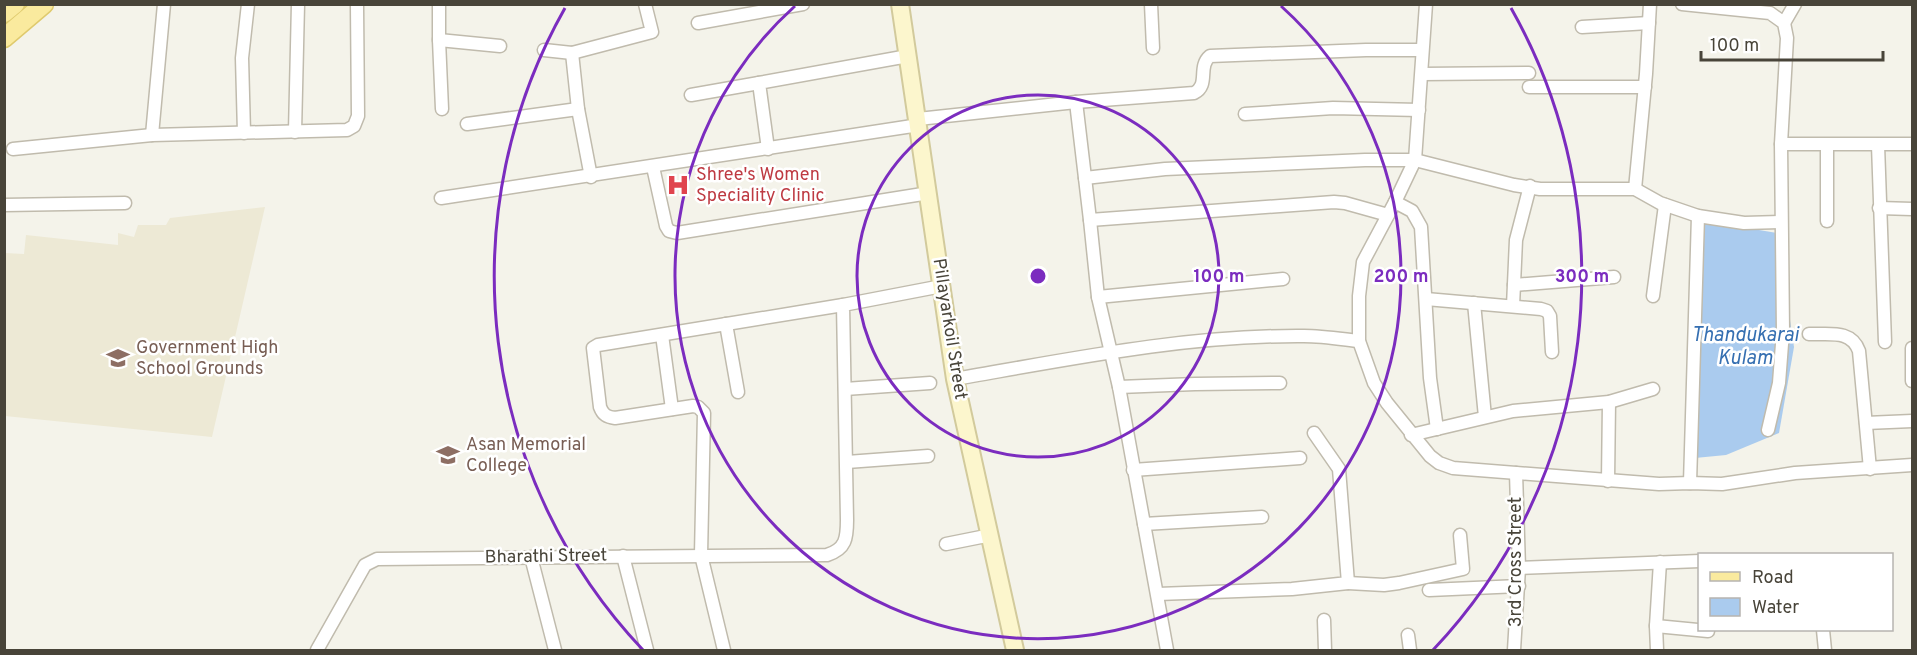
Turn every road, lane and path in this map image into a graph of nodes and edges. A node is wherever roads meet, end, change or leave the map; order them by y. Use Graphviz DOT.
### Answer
graph roads {
  1 [pos="15,4"];
  2 [pos="44,4"];
  3 [pos="164,4"];
  4 [pos="248,4"];
  5 [pos="298,4"];
  6 [pos="439,4"];
  7 [pos="645,4"];
  8 [pos="803,4"];
  9 [pos="900,4"];
  10 [pos="1151,4"];
  11 [pos="1426,4"];
  12 [pos="1650,4"];
  13 [pos="1682,4"];
  14 [pos="1795,4"];
  15 [pos="357,6"];
  16 [pos="4,13"];
  17 [pos="698,23"];
  18 [pos="1649,23"];
  19 [pos="1784,23"];
  20 [pos="1582,27"];
  21 [pos="4,38"];
  22 [pos="439,40"];
  23 [pos="500,46"];
  24 [pos="1153,48"];
  25 [pos="544,50"];
  26 [pos="1422,50"];
  27 [pos="572,53"];
  28 [pos="908,56"];
  29 [pos="1529,73"];
  30 [pos="1422,74"];
  31 [pos="759,83"];
  32 [pos="1529,87"];
  33 [pos="1645,87"];
  34 [pos="691,95"];
  35 [pos="1076,102"];
  36 [pos="442,109"];
  37 [pos="578,109"];
  38 [pos="1419,110"];
  39 [pos="1245,114"];
  40 [pos="919,122"];
  41 [pos="467,124"];
  42 [pos="244,132"];
  43 [pos="295,132"];
  44 [pos="152,135"];
  45 [pos="1781,144"];
  46 [pos="1912,144"];
  47 [pos="1827,145"];
  48 [pos="1878,145"];
  49 [pos="768,148"];
  50 [pos="13,149"];
  51 [pos="1415,160"];
  52 [pos="653,167"];
  53 [pos="591,177"];
  54 [pos="1085,178"];
  55 [pos="1530,186"];
  56 [pos="1635,189"];
  57 [pos="929,194"];
  58 [pos="441,198"];
  59 [pos="125,202"];
  60 [pos="1395,202"];
  61 [pos="4,205"];
  62 [pos="1665,205"];
  63 [pos="1879,208"];
  64 [pos="1912,209"];
  65 [pos="1388,215"];
  66 [pos="1698,216"];
  67 [pos="1090,220"];
  68 [pos="1827,221"];
  69 [pos="1781,222"];
  70 [pos="1614,277"];
  71 [pos="1283,279"];
  72 [pos="1514,285"];
  73 [pos="942,286"];
  74 [pos="1653,296"];
  75 [pos="1098,297"];
  76 [pos="1426,299"];
  77 [pos="1474,303"];
  78 [pos="843,305"];
  79 [pos="1513,306"];
  80 [pos="726,324"];
  81 [pos="1809,334"];
  82 [pos="662,335"];
  83 [pos="1359,341"];
  84 [pos="1885,342"];
  85 [pos="1912,348"];
  86 [pos="1112,352"];
  87 [pos="1552,352"];
  88 [pos="955,379"];
  89 [pos="1912,381"];
  90 [pos="930,383"];
  91 [pos="1280,383"];
  92 [pos="1119,387"];
  93 [pos="845,389"];
  94 [pos="1653,389"];
  95 [pos="738,393"];
  96 [pos="1609,402"];
  97 [pos="672,409"];
  98 [pos="1485,417"];
  99 [pos="1912,421"];
  100 [pos="1866,423"];
  101 [pos="1437,429"];
  102 [pos="1768,430"];
  103 [pos="1314,433"];
  104 [pos="1411,435"];
  105 [pos="928,456"];
  106 [pos="1300,458"];
  107 [pos="847,462"];
  108 [pos="1912,465"];
  109 [pos="1870,469"];
  110 [pos="1134,470"];
  111 [pos="1516,473"];
  112 [pos="1608,481"];
  113 [pos="1690,483"];
  114 [pos="1262,517"];
  115 [pos="1144,524"];
  116 [pos="991,535"];
  117 [pos="1460,535"];
  118 [pos="946,544"];
  119 [pos="701,555"];
  120 [pos="623,556"];
  121 [pos="531,557"];
  122 [pos="1698,561"];
  123 [pos="1660,562"];
  124 [pos="1520,568"];
  125 [pos="1348,583"];
  126 [pos="1519,586"];
  127 [pos="1429,590"];
  128 [pos="1158,594"];
  129 [pos="1324,620"];
  130 [pos="1656,626"];
  131 [pos="1698,630"];
  132 [pos="1823,631"];
  133 [pos="1408,635"];
  134 [pos="317,651"];
  135 [pos="555,651"];
  136 [pos="647,651"];
  137 [pos="724,651"];
  138 [pos="1015,651"];
  139 [pos="1167,651"];
  140 [pos="1325,651"];
  141 [pos="1410,651"];
  142 [pos="1514,651"];
  143 [pos="1657,651"];
  144 [pos="1825,651"];
  1 -- 16 [label="main road"];
  2 -- 21 [label="main road"];
  3 -- 44 [label="street"];
  4 -- 42 [label="street"];
  5 -- 43 [label="street"];
  6 -- 22 [label="street"];
  7 -- 27 [label="street"];
  8 -- 17 [label="street"];
  9 -- 28 [label="street, Pillayarkoil Street"];
  10 -- 24 [label="street"];
  11 -- 26 [label="street"];
  12 -- 18 [label="street"];
  13 -- 19 [label="street"];
  14 -- 19 [label="street"];
  15 -- 43 [label="street"];
  18 -- 20 [label="street"];
  18 -- 33 [label="street"];
  19 -- 45 [label="street"];
  22 -- 23 [label="street"];
  22 -- 36 [label="street"];
  25 -- 27 [label="street"];
  26 -- 30 [label="street"];
  26 -- 35 [label="street"];
  27 -- 37 [label="street"];
  28 -- 31 [label="street"];
  28 -- 40 [label="street, Pillayarkoil Street"];
  29 -- 30 [label="street"];
  30 -- 38 [label="street"];
  31 -- 34 [label="street"];
  31 -- 49 [label="street"];
  32 -- 33 [label="street"];
  33 -- 56 [label="street"];
  35 -- 40 [label="street"];
  35 -- 54 [label="street"];
  37 -- 41 [label="street"];
  37 -- 53 [label="street"];
  38 -- 39 [label="street"];
  38 -- 51 [label="street"];
  40 -- 49 [label="street"];
  40 -- 57 [label="street, Pillayarkoil Street"];
  42 -- 43 [label="street"];
  42 -- 44 [label="street"];
  44 -- 50 [label="street"];
  45 -- 47 [label="street"];
  45 -- 69 [label="street"];
  46 -- 48 [label="street"];
  47 -- 48 [label="street"];
  47 -- 68 [label="street"];
  48 -- 63 [label="street"];
  49 -- 52 [label="street"];
  51 -- 54 [label="street"];
  51 -- 55 [label="street"];
  51 -- 60 [label="street"];
  52 -- 53 [label="street"];
  52 -- 57 [label="street"];
  53 -- 58 [label="street"];
  54 -- 67 [label="street"];
  55 -- 56 [label="street"];
  55 -- 72 [label="street"];
  56 -- 62 [label="street"];
  57 -- 73 [label="street, Pillayarkoil Street"];
  59 -- 61 [label="street"];
  60 -- 65 [label="street"];
  60 -- 76 [label="street"];
  62 -- 66 [label="street"];
  62 -- 74 [label="street"];
  63 -- 64 [label="street"];
  63 -- 84 [label="street"];
  65 -- 67 [label="street"];
  65 -- 83 [label="street"];
  66 -- 69 [label="street"];
  66 -- 113 [label="street"];
  67 -- 75 [label="street"];
  69 -- 102 [label="street"];
  70 -- 72 [label="street"];
  71 -- 75 [label="street"];
  72 -- 79 [label="street"];
  73 -- 78 [label="street"];
  73 -- 88 [label="street, Pillayarkoil Street"];
  75 -- 86 [label="street"];
  76 -- 77 [label="street"];
  76 -- 101 [label="street"];
  77 -- 79 [label="street"];
  77 -- 98 [label="street"];
  78 -- 80 [label="street"];
  78 -- 93 [label="street"];
  79 -- 87 [label="street"];
  80 -- 82 [label="street"];
  80 -- 95 [label="street"];
  81 -- 100 [label="street"];
  82 -- 97 [label="street"];
  82 -- 97 [label="street"];
  83 -- 86 [label="street"];
  83 -- 104 [label="street"];
  85 -- 89 [label="street"];
  86 -- 88 [label="street"];
  86 -- 92 [label="street"];
  88 -- 116 [label="street, Pillayarkoil Street"];
  90 -- 93 [label="street"];
  91 -- 92 [label="street"];
  92 -- 110 [label="street"];
  93 -- 107 [label="street"];
  94 -- 96 [label="street"];
  96 -- 98 [label="street"];
  96 -- 112 [label="street"];
  97 -- 119 [label="street"];
  98 -- 101 [label="street"];
  99 -- 100 [label="street"];
  100 -- 109 [label="street"];
  101 -- 104 [label="street"];
  103 -- 125 [label="street"];
  104 -- 111 [label="street"];
  105 -- 107 [label="street"];
  106 -- 110 [label="street"];
  107 -- 119 [label="street, Bharathi Street"];
  108 -- 109 [label="street"];
  109 -- 113 [label="street"];
  110 -- 115 [label="street"];
  111 -- 112 [label="street"];
  111 -- 124 [label="street, 3rd Cross Street"];
  112 -- 113 [label="street"];
  114 -- 115 [label="street"];
  115 -- 128 [label="street"];
  116 -- 118 [label="street"];
  116 -- 138 [label="street, Pillayarkoil Street"];
  117 -- 125 [label="street"];
  119 -- 120 [label="street, Bharathi Street"];
  119 -- 137 [label="street"];
  120 -- 121 [label="street, Bharathi Street"];
  120 -- 136 [label="street"];
  121 -- 134 [label="street, Bharathi Street"];
  121 -- 135 [label="street"];
  122 -- 123 [label="street"];
  123 -- 124 [label="street"];
  123 -- 130 [label="street"];
  124 -- 126 [label="street, 3rd Cross Street"];
  125 -- 128 [label="street"];
  126 -- 127 [label="street"];
  126 -- 142 [label="street, 3rd Cross Street"];
  128 -- 139 [label="street"];
  129 -- 140 [label="street"];
  130 -- 131 [label="street"];
  130 -- 143 [label="street"];
  132 -- 144 [label="street"];
  133 -- 141 [label="street"];
}
